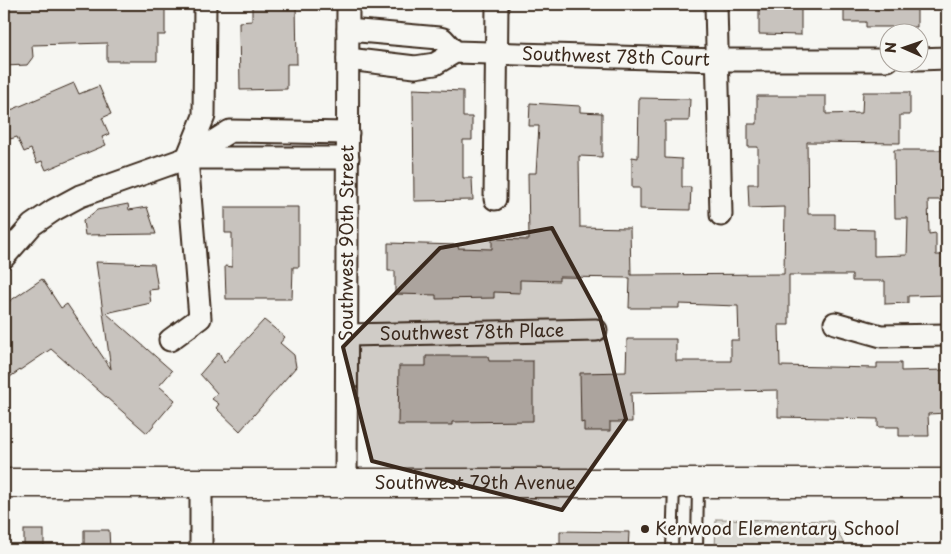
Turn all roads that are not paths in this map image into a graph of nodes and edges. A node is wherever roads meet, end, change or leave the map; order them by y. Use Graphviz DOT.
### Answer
graph roads {
  1 [pos="205,4"];
  2 [pos="348,4"];
  3 [pos="497,4"];
  4 [pos="716,4"];
  5 [pos="348,30"];
  6 [pos="455,52"];
  7 [pos="496,52"];
  8 [pos="947,58"];
  9 [pos="348,59"];
  10 [pos="928,59"];
  11 [pos="717,60"];
  12 [pos="878,60"];
  13 [pos="348,133"];
  14 [pos="187,158"];
  15 [pos="348,158"];
  16 [pos="495,199"];
  17 [pos="721,215"];
  18 [pos="4,258"];
  19 [pos="835,323"];
  20 [pos="596,330"];
  21 [pos="348,335"];
  22 [pos="947,335"];
  23 [pos="170,340"];
  24 [pos="346,482"];
  25 [pos="4,483"];
  26 [pos="201,483"];
  27 [pos="947,483"];
  28 [pos="686,484"];
  29 [pos="201,550"];
  30 [pos="672,550"];
  31 [pos="697,550"];
  1 -- 14 [label="street"];
  2 -- 5 [label="street, Southwest 90th Street"];
  3 -- 7 [label="street"];
  4 -- 11 [label="street"];
  5 -- 6 [label="street"];
  5 -- 9 [label="street, Southwest 90th Street"];
  6 -- 7 [label="street, Southwest 78th Court"];
  6 -- 9 [label="street, Southwest 78th Court"];
  7 -- 11 [label="street, Southwest 78th Court"];
  7 -- 16 [label="street"];
  8 -- 10 [label="street"];
  9 -- 13 [label="street, Southwest 90th Street"];
  11 -- 12 [label="street, Southwest 78th Court"];
  11 -- 17 [label="street"];
  13 -- 14 [label="street"];
  13 -- 15 [label="street, Southwest 90th Street"];
  14 -- 15 [label="street"];
  14 -- 18 [label="street"];
  14 -- 23 [label="street"];
  15 -- 21 [label="street, Southwest 90th Street"];
  19 -- 22 [label="street"];
  20 -- 21 [label="street, Southwest 78th Place"];
  21 -- 24 [label="street, Southwest 90th Street"];
  24 -- 26 [label="street, Southwest 79th Avenue"];
  24 -- 28 [label="street, Southwest 79th Avenue"];
  25 -- 26 [label="street, Southwest 79th Avenue"];
  26 -- 29 [label="street"];
  27 -- 28 [label="street, Southwest 79th Avenue"];
  28 -- 30 [label="lane"];
  28 -- 31 [label="lane"];
}
